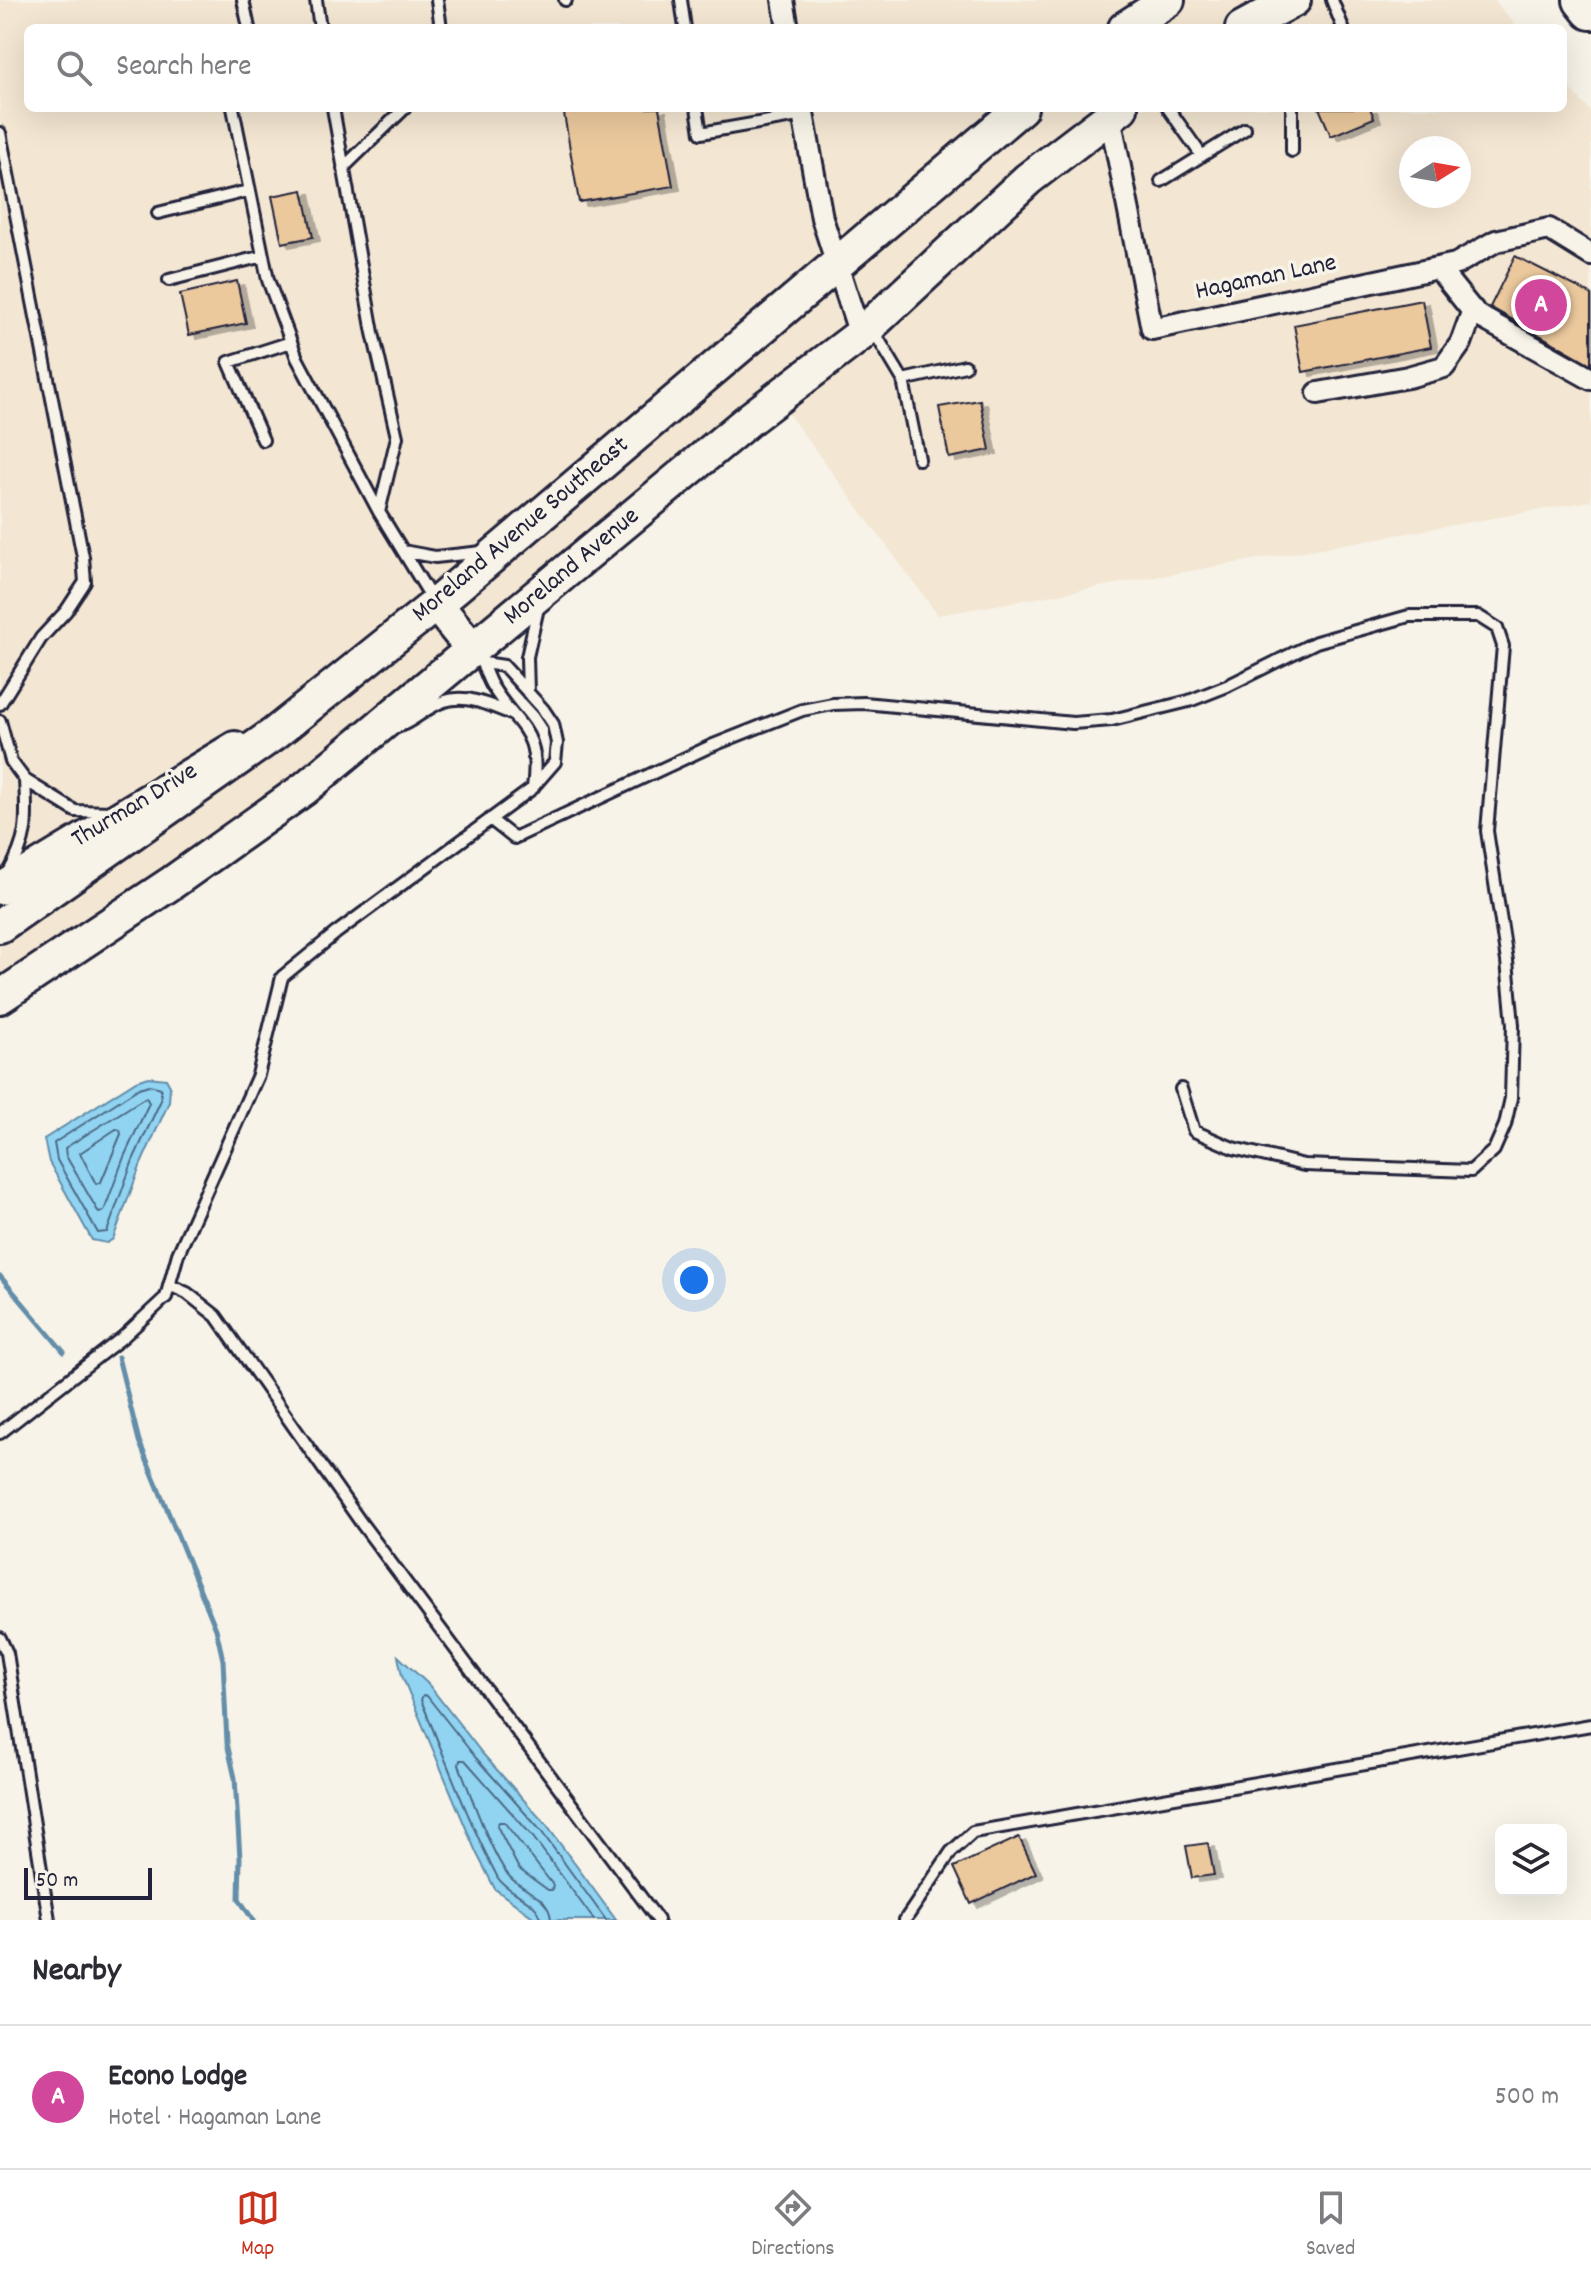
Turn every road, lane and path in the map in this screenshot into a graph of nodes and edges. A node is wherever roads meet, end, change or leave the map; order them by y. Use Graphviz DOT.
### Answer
graph roads {
  1 [pos="243,0"];
  2 [pos="316,0"];
  3 [pos="437,0"];
  4 [pos="681,0"];
  5 [pos="783,0"];
  6 [pos="1168,0"];
  7 [pos="1294,0"];
  8 [pos="1332,0"];
  9 [pos="1583,0"];
  10 [pos="1591,10"];
  11 [pos="248,24"];
  12 [pos="319,24"];
  13 [pos="440,24"];
  14 [pos="684,24"];
  15 [pos="787,24"];
  16 [pos="1131,24"];
  17 [pos="1252,24"];
  18 [pos="1341,24"];
  19 [pos="234,112"];
  20 [pos="334,112"];
  21 [pos="401,112"];
  22 [pos="698,112"];
  23 [pos="803,112"];
  24 [pos="1016,112"];
  25 [pos="1115,112"];
  26 [pos="1171,112"];
  27 [pos="1292,112"];
  28 [pos="1245,129"];
  29 [pos="0,133"];
  30 [pos="1292,151"];
  31 [pos="1202,156"];
  32 [pos="343,168"];
  33 [pos="1161,181"];
  34 [pos="248,191"];
  35 [pos="158,213"];
  36 [pos="1591,255"];
  37 [pos="263,256"];
  38 [pos="837,263"];
  39 [pos="1438,268"];
  40 [pos="169,280"];
  41 [pos="1473,310"];
  42 [pos="865,330"];
  43 [pos="291,342"];
  44 [pos="965,366"];
  45 [pos="1591,379"];
  46 [pos="903,380"];
  47 [pos="1318,393"];
  48 [pos="263,440"];
  49 [pos="919,459"];
  50 [pos="379,512"];
  51 [pos="503,546"];
  52 [pos="403,551"];
  53 [pos="542,592"];
  54 [pos="436,604"];
  55 [pos="479,656"];
  56 [pos="528,693"];
  57 [pos="0,704"];
  58 [pos="509,713"];
  59 [pos="0,721"];
  60 [pos="274,734"];
  61 [pos="368,736"];
  62 [pos="25,780"];
  63 [pos="533,788"];
  64 [pos="126,812"];
  65 [pos="490,819"];
  66 [pos="0,888"];
  67 [pos="0,926"];
  68 [pos="0,997"];
  69 [pos="1181,1089"];
  70 [pos="169,1285"];
  71 [pos="0,1433"];
  72 [pos="0,1638"];
  73 [pos="1591,1725"];
  74 [pos="49,1920"];
  75 [pos="658,1920"];
  76 [pos="905,1920"];
  1 -- 11 [label="lane"];
  2 -- 12 [label="lane"];
  3 -- 13 [label="lane"];
  4 -- 14 [label="lane"];
  5 -- 15 [label="street"];
  6 -- 16 [label="main road"];
  7 -- 17 [label="main road"];
  8 -- 18 [label="lane"];
  9 -- 10 [label="highway"];
  19 -- 34 [label="lane"];
  20 -- 32 [label="lane"];
  21 -- 32 [label="lane"];
  22 -- 23 [label="lane"];
  23 -- 38 [label="street"];
  24 -- 38 [label="main road, Moreland Avenue Southeast"];
  25 -- 39 [label="street, Hagaman Lane"];
  25 -- 42 [label="main road, Moreland Avenue"];
  26 -- 31 [label="lane"];
  27 -- 30 [label="lane"];
  28 -- 31 [label="lane"];
  29 -- 57 [label="lane"];
  31 -- 33 [label="lane"];
  32 -- 50 [label="lane"];
  34 -- 35 [label="lane"];
  34 -- 37 [label="lane"];
  36 -- 39 [label="street, Hagaman Lane"];
  37 -- 40 [label="lane"];
  37 -- 43 [label="lane"];
  38 -- 42 [label="street"];
  38 -- 51 [label="main road, Moreland Avenue Southeast"];
  39 -- 41 [label="street"];
  41 -- 45 [label="street"];
  41 -- 47 [label="street"];
  42 -- 46 [label="lane"];
  42 -- 53 [label="main road, Moreland Avenue"];
  43 -- 48 [label="lane"];
  43 -- 50 [label="lane"];
  44 -- 46 [label="lane"];
  46 -- 49 [label="lane"];
  50 -- 52 [label="lane"];
  51 -- 52 [label="lane"];
  51 -- 54 [label="main road, Moreland Avenue Southeast"];
  52 -- 54 [label="lane"];
  53 -- 55 [label="main road, Moreland Avenue"];
  53 -- 56 [label="lane"];
  54 -- 55 [label="main road"];
  54 -- 60 [label="main road, Moreland Avenue Southeast"];
  55 -- 56 [label="lane"];
  55 -- 58 [label="lane"];
  55 -- 61 [label="main road, Moreland Avenue"];
  56 -- 63 [label="lane"];
  58 -- 61 [label="lane"];
  58 -- 63 [label="lane"];
  59 -- 62 [label="lane"];
  60 -- 64 [label="main road, Thurman Drive"];
  60 -- 67 [label="main road, Moreland Avenue Southeast"];
  61 -- 68 [label="main road, Moreland Avenue"];
  62 -- 64 [label="lane"];
  62 -- 66 [label="lane"];
  63 -- 65 [label="lane"];
  64 -- 66 [label="main road, Thurman Drive"];
  65 -- 69 [label="lane"];
  65 -- 70 [label="lane"];
  70 -- 71 [label="lane"];
  70 -- 75 [label="lane"];
  72 -- 74 [label="lane"];
  73 -- 76 [label="lane"];
}
